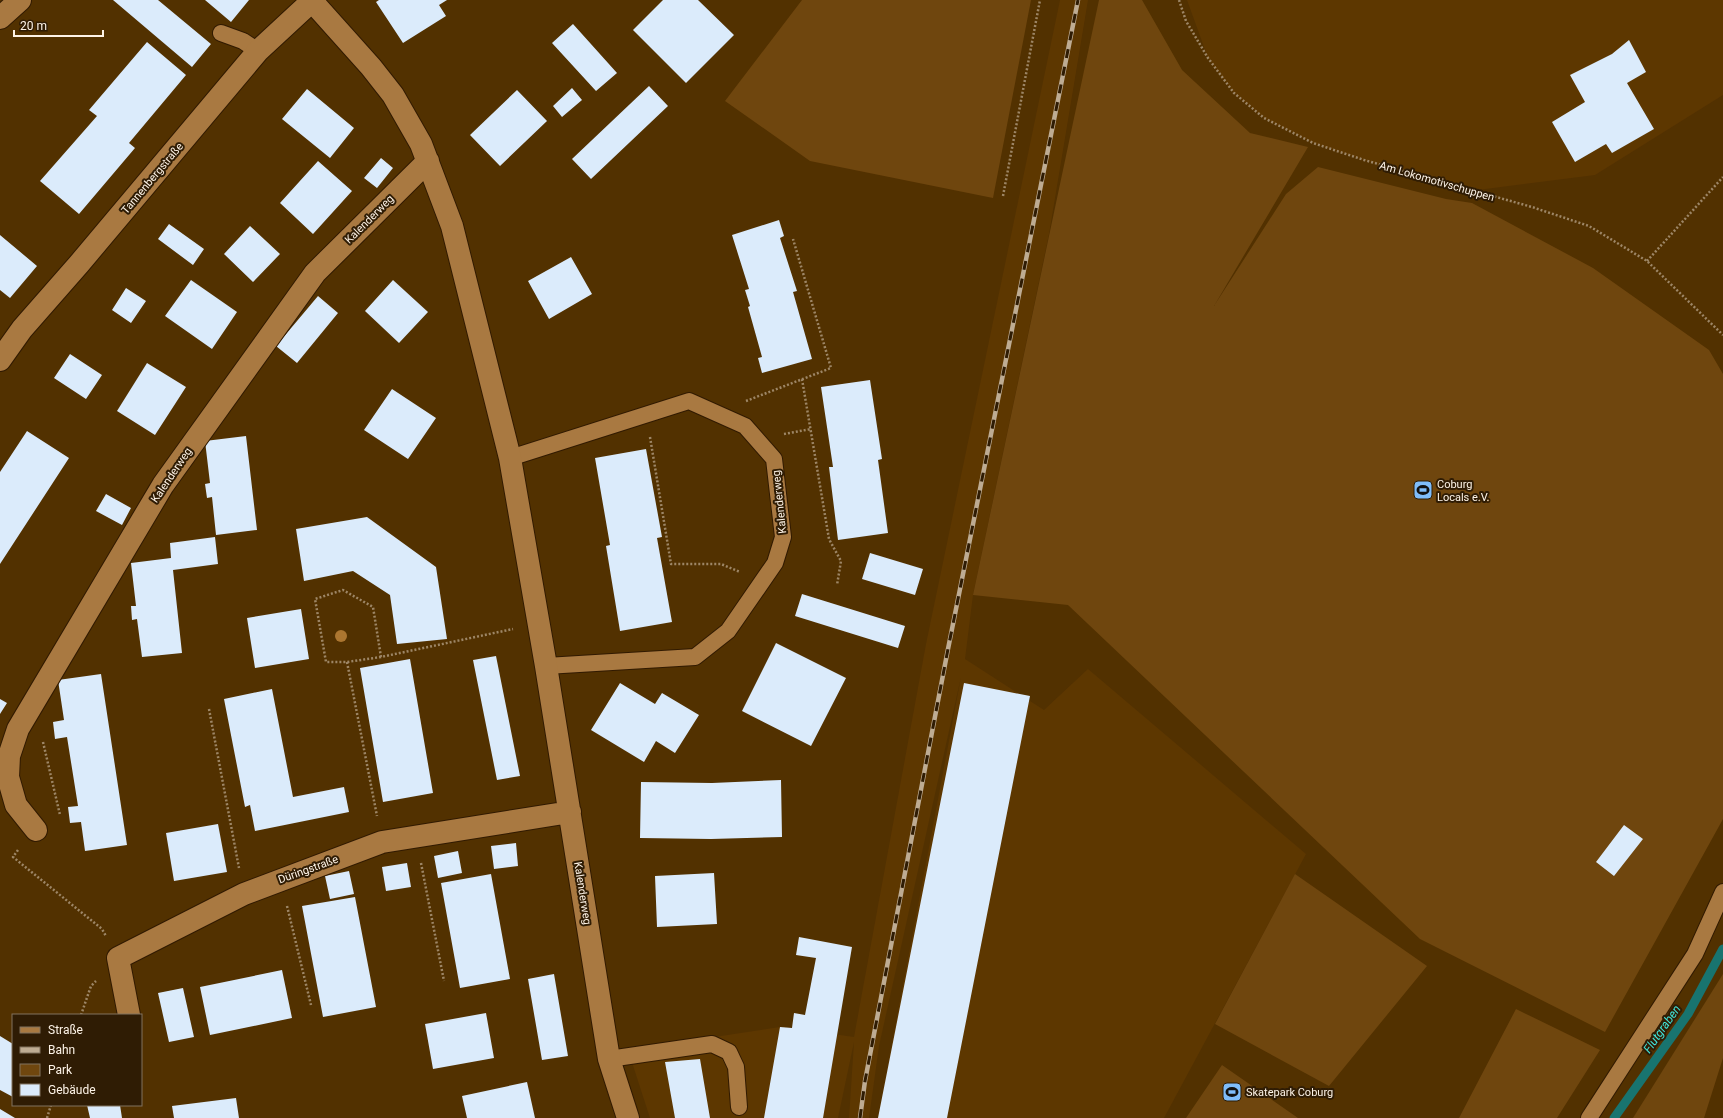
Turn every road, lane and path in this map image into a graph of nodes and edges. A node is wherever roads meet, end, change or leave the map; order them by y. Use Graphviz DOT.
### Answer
graph roads {
  1 [pos="20,0"];
  2 [pos="1040,0"];
  3 [pos="1179,0"];
  4 [pos="311,1"];
  5 [pos="0,18"];
  6 [pos="221,33"];
  7 [pos="258,51"];
  8 [pos="428,161"];
  9 [pos="1723,177"];
  10 [pos="1003,196"];
  11 [pos="793,239"];
  12 [pos="1647,260"];
  13 [pos="1723,335"];
  14 [pos="0,360"];
  15 [pos="802,379"];
  16 [pos="715,412"];
  17 [pos="634,418"];
  18 [pos="510,458"];
  19 [pos="763,581"];
  20 [pos="837,585"];
  21 [pos="538,624"];
  22 [pos="381,657"];
  23 [pos="347,662"];
  24 [pos="546,666"];
  25 [pos="34,702"];
  26 [pos="209,709"];
  27 [pos="570,812"];
  28 [pos="60,818"];
  29 [pos="36,830"];
  30 [pos="417,837"];
  31 [pos="382,842"];
  32 [pos="13,857"];
  33 [pos="281,879"];
  34 [pos="1723,892"];
  35 [pos="244,894"];
  36 [pos="118,958"];
  37 [pos="444,980"];
  38 [pos="311,1005"];
  39 [pos="129,1014"];
  40 [pos="609,1058"];
  41 [pos="51,1106"];
  42 [pos="739,1108"];
  43 [pos="47,1118"];
  44 [pos="628,1118"];
  45 [pos="1588,1118"];
  1 -- 5 [label="street"];
  2 -- 10 [label="path"];
  3 -- 12 [label="path, Am Lokomotivschuppen"];
  4 -- 7 [label="street, Tannenbergstraße"];
  4 -- 8 [label="street, Kalenderweg"];
  6 -- 7 [label="lane"];
  7 -- 14 [label="street, Tannenbergstraße"];
  8 -- 18 [label="street, Kalenderweg"];
  8 -- 25 [label="street, Kalenderweg"];
  9 -- 12 [label="path"];
  11 -- 15 [label="path"];
  12 -- 13 [label="path, Am Lokomotivschuppen"];
  15 -- 16 [label="path"];
  15 -- 20 [label="path"];
  16 -- 17 [label="lane, Kalenderweg"];
  16 -- 19 [label="lane, Kalenderweg"];
  17 -- 18 [label="lane, Kalenderweg"];
  17 -- 19 [label="path"];
  18 -- 21 [label="street, Kalenderweg"];
  19 -- 24 [label="lane, Kalenderweg"];
  21 -- 22 [label="path"];
  21 -- 24 [label="street, Kalenderweg"];
  22 -- 23 [label="path"];
  22 -- 23 [label="path"];
  23 -- 31 [label="path"];
  24 -- 27 [label="street, Kalenderweg"];
  25 -- 28 [label="path"];
  25 -- 29 [label="street, Kalenderweg"];
  26 -- 35 [label="path"];
  27 -- 30 [label="street, Düringstraße"];
  27 -- 40 [label="street, Kalenderweg"];
  30 -- 31 [label="street, Düringstraße"];
  30 -- 37 [label="path"];
  31 -- 33 [label="street, Düringstraße"];
  32 -- 36 [label="path"];
  33 -- 35 [label="street, Düringstraße"];
  33 -- 38 [label="path"];
  34 -- 45 [label="lane"];
  35 -- 36 [label="street, Düringstraße"];
  36 -- 39 [label="street"];
  40 -- 42 [label="lane"];
  40 -- 44 [label="street, Kalenderweg"];
  41 -- 43 [label="path"];
}
